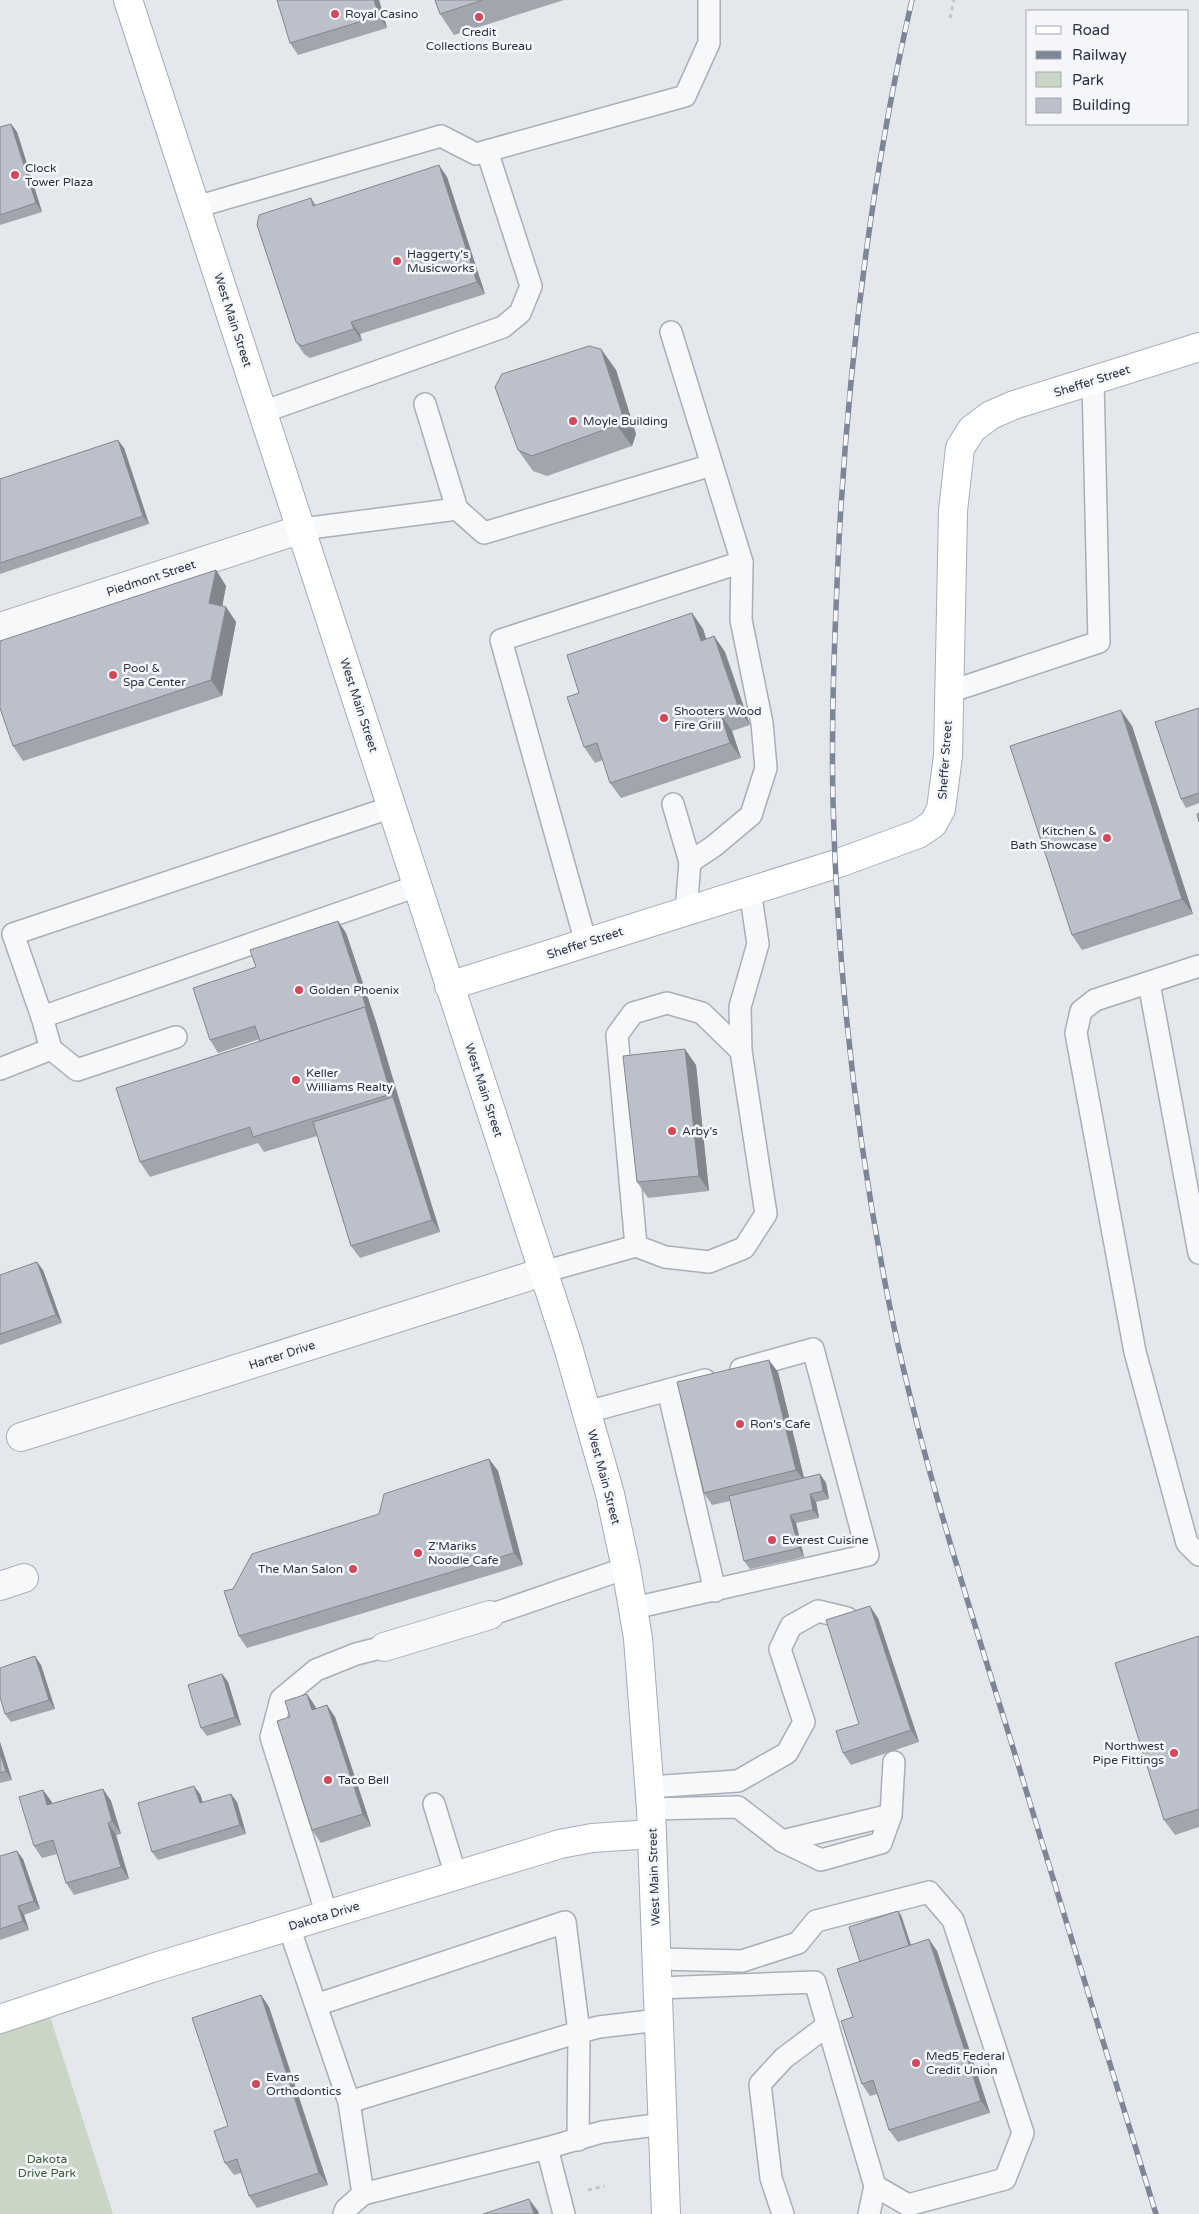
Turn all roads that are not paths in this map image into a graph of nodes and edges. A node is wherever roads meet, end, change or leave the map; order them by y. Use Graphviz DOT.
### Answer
graph roads {
  1 [pos="128,0"];
  2 [pos="709,0"];
  3 [pos="487,151"];
  4 [pos="196,207"];
  5 [pos="671,332"];
  6 [pos="1199,346"];
  7 [pos="1093,380"];
  8 [pos="425,404"];
  9 [pos="264,412"];
  10 [pos="712,465"];
  11 [pos="457,509"];
  12 [pos="302,529"];
  13 [pos="742,562"];
  14 [pos="0,627"];
  15 [pos="949,692"];
  16 [pos="673,804"];
  17 [pos="392,806"];
  18 [pos="690,862"];
  19 [pos="417,886"];
  20 [pos="750,890"];
  21 [pos="686,911"];
  22 [pos="586,943"];
  23 [pos="1199,966"];
  24 [pos="1149,983"];
  25 [pos="449,986"];
  26 [pos="42,1017"];
  27 [pos="176,1037"];
  28 [pos="51,1049"];
  29 [pos="741,1051"];
  30 [pos="0,1069"];
  31 [pos="636,1246"];
  32 [pos="1199,1254"];
  33 [pos="543,1272"];
  34 [pos="668,1390"];
  35 [pos="587,1412"];
  36 [pos="21,1437"];
  37 [pos="1199,1555"];
  38 [pos="626,1568"];
  39 [pos="715,1591"];
  40 [pos="634,1608"];
  41 [pos="490,1615"];
  42 [pos="847,1618"];
  43 [pos="384,1647"];
  44 [pos="894,1762"];
  45 [pos="434,1804"];
  46 [pos="651,1810"];
  47 [pos="456,1876"];
  48 [pos="327,1915"];
  49 [pos="289,1927"];
  50 [pos="657,1959"];
  51 [pos="658,1988"];
  52 [pos="316,2005"];
  53 [pos="0,2019"];
  54 [pos="659,2020"];
  55 [pos="828,2025"];
  56 [pos="579,2032"];
  57 [pos="349,2102"];
  58 [pos="663,2124"];
  59 [pos="578,2140"];
  60 [pos="548,2148"];
  61 [pos="875,2186"];
  62 [pos="363,2204"];
  63 [pos="344,2214"];
  64 [pos="564,2214"];
  65 [pos="666,2214"];
  66 [pos="783,2214"];
  67 [pos="869,2214"];
  1 -- 4 [label="main road, West Main Street"];
  2 -- 3 [label="lane"];
  3 -- 4 [label="lane"];
  3 -- 9 [label="lane"];
  4 -- 9 [label="main road, West Main Street"];
  5 -- 10 [label="lane"];
  6 -- 7 [label="main road, Sheffer Street"];
  7 -- 15 [label="main road, Sheffer Street"];
  7 -- 15 [label="lane"];
  8 -- 11 [label="lane"];
  9 -- 12 [label="main road, West Main Street"];
  10 -- 11 [label="lane"];
  10 -- 13 [label="lane"];
  11 -- 12 [label="lane"];
  12 -- 14 [label="street, Piedmont Street"];
  12 -- 17 [label="main road, West Main Street"];
  13 -- 18 [label="lane"];
  13 -- 22 [label="lane"];
  15 -- 20 [label="main road, Sheffer Street"];
  16 -- 18 [label="lane"];
  17 -- 19 [label="main road, West Main Street"];
  17 -- 26 [label="lane"];
  18 -- 21 [label="lane"];
  19 -- 25 [label="main road, West Main Street"];
  19 -- 26 [label="lane"];
  20 -- 21 [label="main road, Sheffer Street"];
  20 -- 29 [label="lane"];
  21 -- 22 [label="main road, Sheffer Street"];
  22 -- 25 [label="main road, Sheffer Street"];
  23 -- 24 [label="lane"];
  24 -- 32 [label="lane"];
  24 -- 37 [label="lane"];
  25 -- 33 [label="main road, West Main Street"];
  26 -- 28 [label="lane"];
  27 -- 28 [label="lane"];
  28 -- 30 [label="lane"];
  29 -- 31 [label="lane"];
  29 -- 31 [label="lane"];
  31 -- 33 [label="lane"];
  33 -- 35 [label="main road, West Main Street"];
  33 -- 36 [label="street, Harter Drive"];
  34 -- 35 [label="lane"];
  34 -- 39 [label="lane"];
  34 -- 39 [label="lane"];
  35 -- 38 [label="main road, West Main Street"];
  38 -- 40 [label="main road, West Main Street"];
  38 -- 41 [label="lane"];
  39 -- 40 [label="lane"];
  40 -- 46 [label="main road, West Main Street"];
  41 -- 43 [label="street"];
  42 -- 46 [label="lane"];
  43 -- 48 [label="lane"];
  44 -- 46 [label="lane"];
  45 -- 47 [label="lane"];
  46 -- 47 [label="main road, Dakota Drive"];
  46 -- 50 [label="main road, West Main Street"];
  47 -- 48 [label="main road, Dakota Drive"];
  48 -- 49 [label="main road, Dakota Drive"];
  49 -- 52 [label="lane"];
  49 -- 53 [label="main road, Dakota Drive"];
  50 -- 51 [label="main road, West Main Street"];
  50 -- 61 [label="lane"];
  51 -- 54 [label="main road, West Main Street"];
  51 -- 55 [label="lane"];
  52 -- 56 [label="lane"];
  52 -- 57 [label="lane"];
  54 -- 56 [label="lane"];
  54 -- 58 [label="main road, West Main Street"];
  55 -- 61 [label="lane"];
  55 -- 66 [label="lane"];
  56 -- 57 [label="lane"];
  56 -- 59 [label="lane"];
  57 -- 62 [label="lane"];
  58 -- 59 [label="lane"];
  58 -- 65 [label="main road, West Main Street"];
  59 -- 60 [label="lane"];
  60 -- 62 [label="lane"];
  60 -- 64 [label="lane"];
  61 -- 67 [label="lane"];
  62 -- 63 [label="lane"];
}
